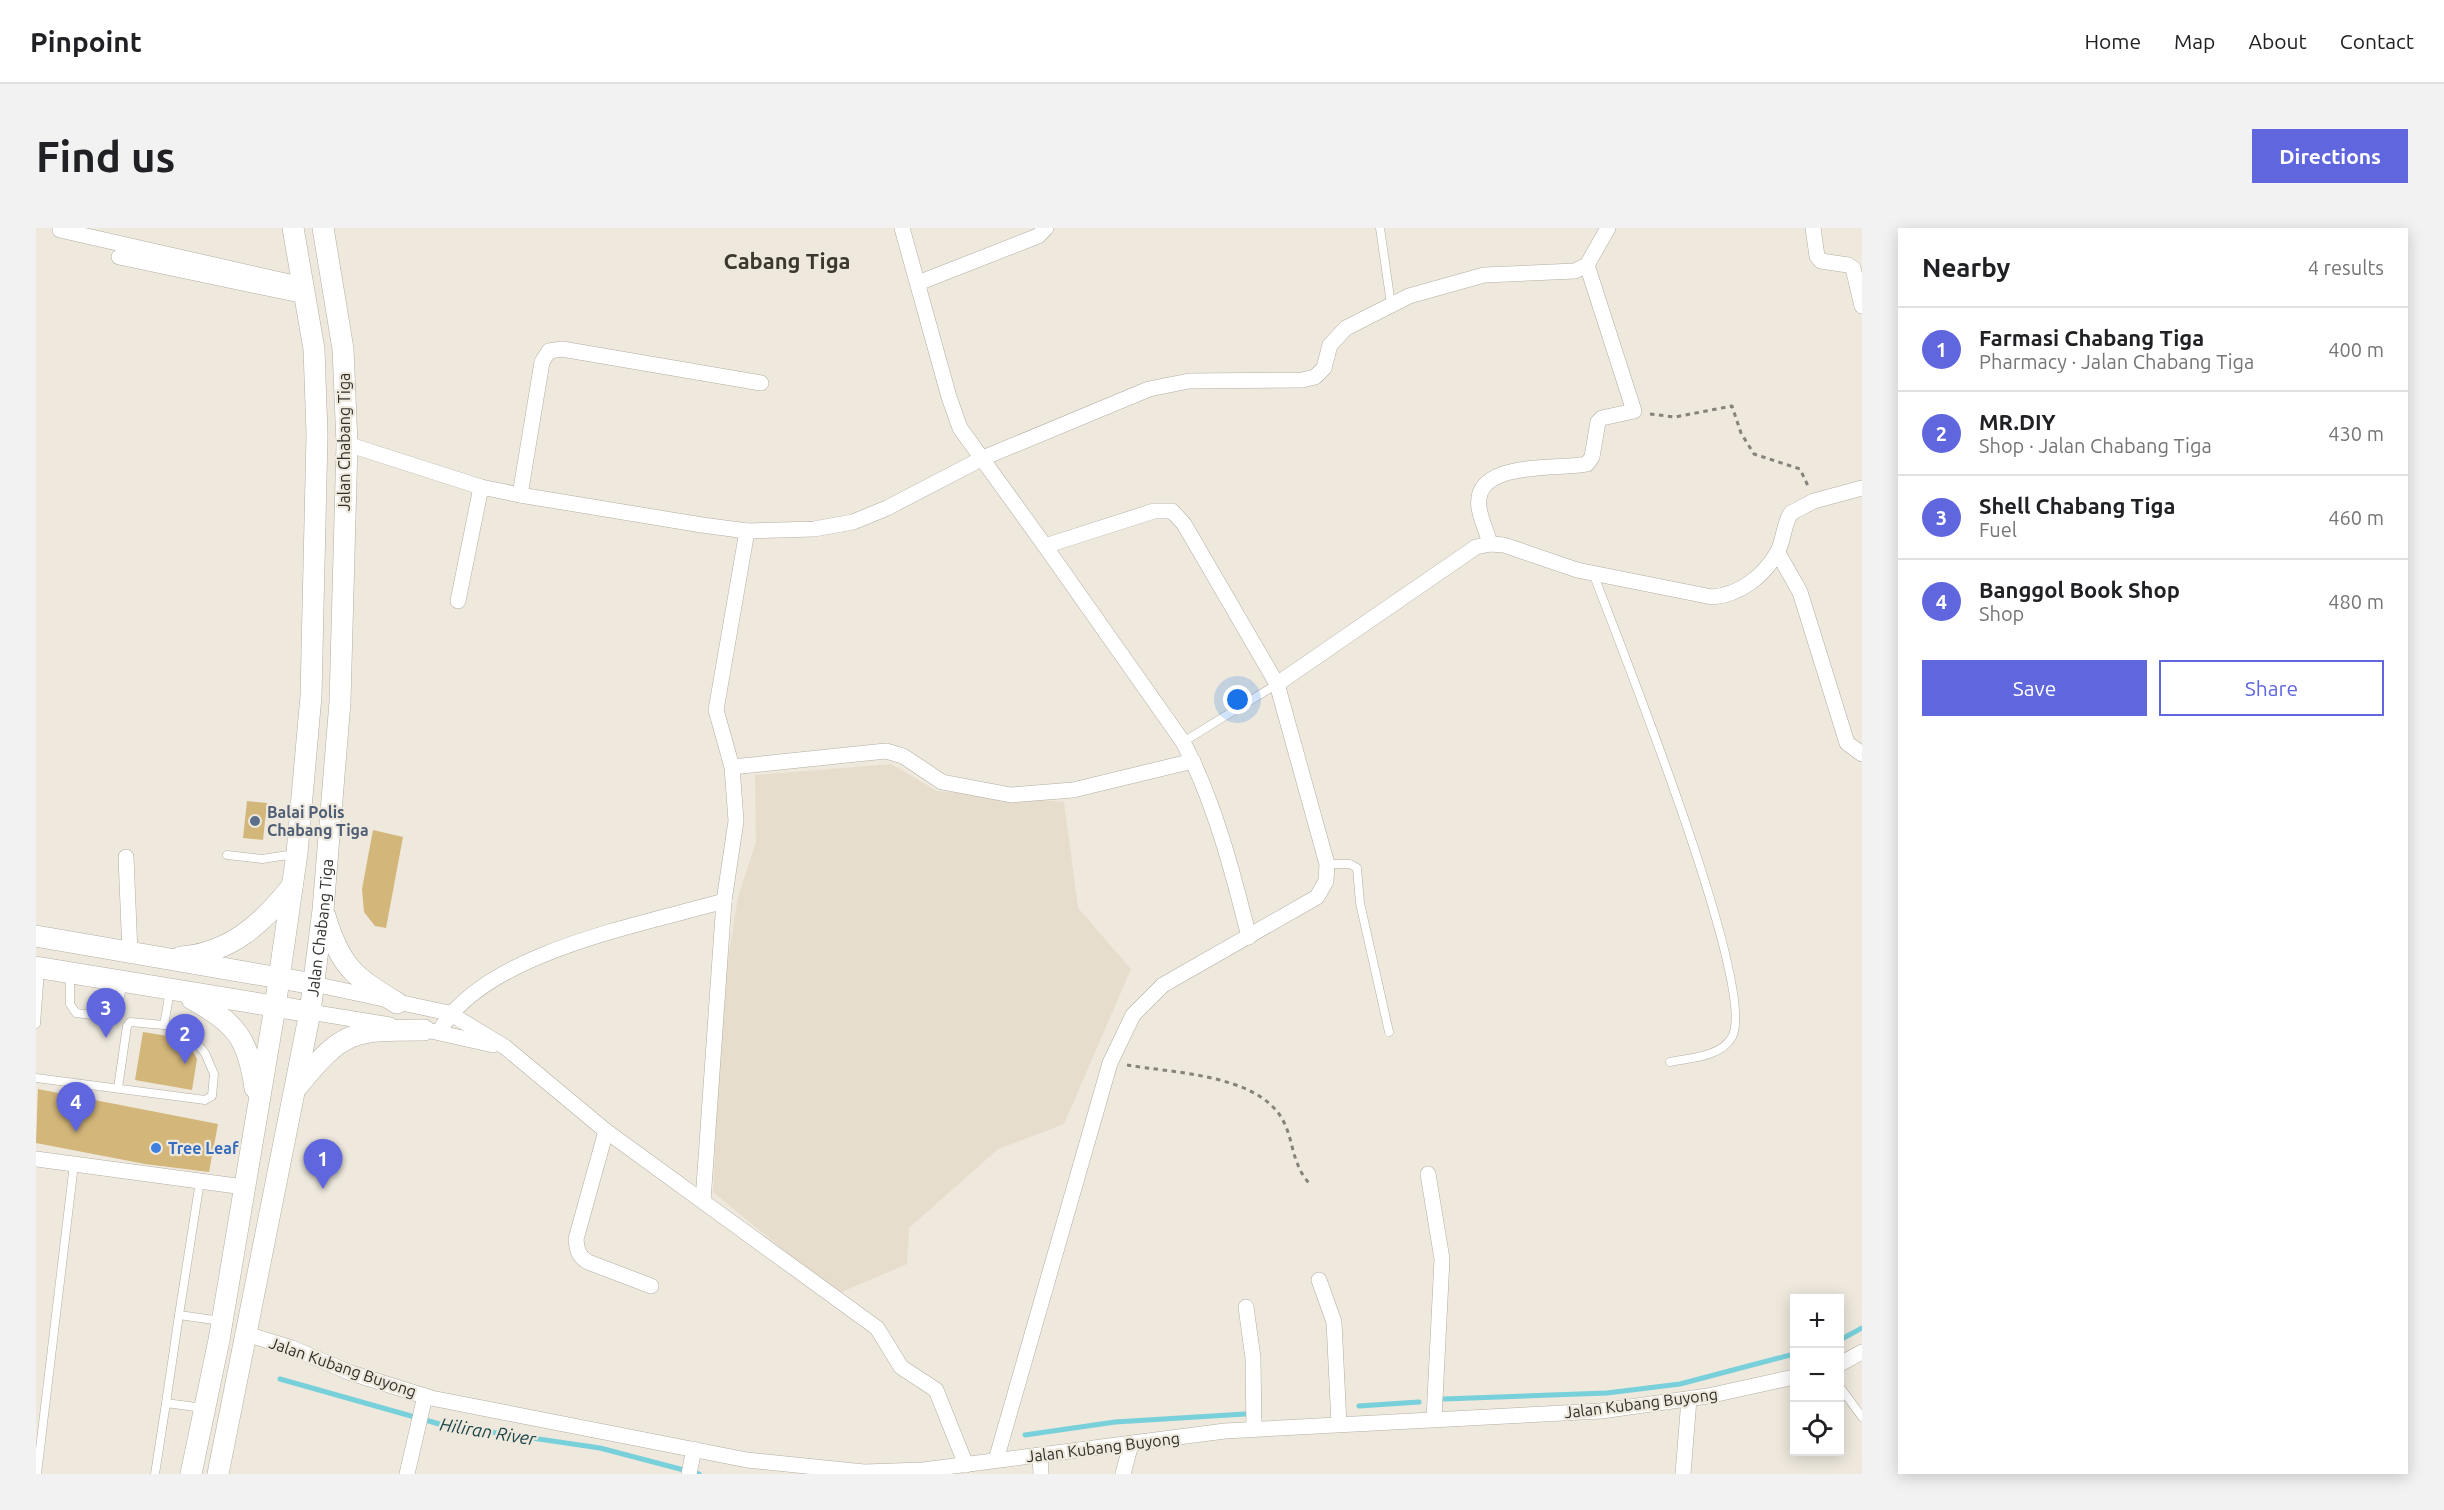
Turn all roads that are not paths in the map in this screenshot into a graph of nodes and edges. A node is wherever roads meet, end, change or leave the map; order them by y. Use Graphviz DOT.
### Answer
graph roads {
  1 [pos="293,228"];
  2 [pos="323,228"];
  3 [pos="902,228"];
  4 [pos="1046,228"];
  5 [pos="1380,228"];
  6 [pos="1608,228"];
  7 [pos="1813,228"];
  8 [pos="60,230"];
  9 [pos="119,257"];
  10 [pos="1587,265"];
  11 [pos="918,283"];
  12 [pos="304,290"];
  13 [pos="1391,304"];
  14 [pos="1862,306"];
  15 [pos="761,383"];
  16 [pos="347,444"];
  17 [pos="983,458"];
  18 [pos="481,487"];
  19 [pos="1862,488"];
  20 [pos="520,495"];
  21 [pos="747,531"];
  22 [pos="1490,544"];
  23 [pos="1045,546"];
  24 [pos="1778,553"];
  25 [pos="1593,573"];
  26 [pos="458,601"];
  27 [pos="1277,684"];
  28 [pos="1183,742"];
  29 [pos="1862,754"];
  30 [pos="1193,761"];
  31 [pos="732,767"];
  32 [pos="297,854"];
  33 [pos="227,855"];
  34 [pos="126,857"];
  35 [pos="1327,864"];
  36 [pos="292,885"];
  37 [pos="724,901"];
  38 [pos="324,910"];
  39 [pos="36,936"];
  40 [pos="1249,937"];
  41 [pos="130,953"];
  42 [pos="159,958"];
  43 [pos="38,968"];
  44 [pos="70,974"];
  45 [pos="279,979"];
  46 [pos="123,983"];
  47 [pos="314,984"];
  48 [pos="174,992"];
  49 [pos="397,1003"];
  50 [pos="275,1007"];
  51 [pos="37,1008"];
  52 [pos="310,1012"];
  53 [pos="449,1013"];
  54 [pos="36,1024"];
  55 [pos="164,1025"];
  56 [pos="431,1031"];
  57 [pos="1389,1032"];
  58 [pos="505,1047"];
  59 [pos="1670,1062"];
  60 [pos="36,1078"];
  61 [pos="118,1088"];
  62 [pos="294,1090"];
  63 [pos="257,1109"];
  64 [pos="606,1131"];
  65 [pos="36,1159"];
  66 [pos="74,1164"];
  67 [pos="1428,1174"];
  68 [pos="200,1181"];
  69 [pos="244,1187"];
  70 [pos="704,1201"];
  71 [pos="1319,1280"];
  72 [pos="651,1286"];
  73 [pos="1246,1307"];
  74 [pos="179,1315"];
  75 [pos="220,1330"];
  76 [pos="244,1340"];
  77 [pos="1862,1352"];
  78 [pos="1844,1361"];
  79 [pos="1790,1378"];
  80 [pos="1844,1394"];
  81 [pos="425,1396"];
  82 [pos="1689,1399"];
  83 [pos="166,1403"];
  84 [pos="207,1405"];
  85 [pos="1862,1417"];
  86 [pos="1434,1419"];
  87 [pos="1339,1424"];
  88 [pos="1254,1429"];
  89 [pos="1131,1444"];
  90 [pos="694,1449"];
  91 [pos="1040,1455"];
  92 [pos="996,1460"];
  93 [pos="966,1465"];
  94 [pos="37,1474"];
  95 [pos="155,1474"];
  96 [pos="191,1474"];
  97 [pos="218,1474"];
  98 [pos="407,1474"];
  99 [pos="689,1474"];
  100 [pos="1041,1474"];
  101 [pos="1123,1474"];
  102 [pos="1683,1474"];
  1 -- 12 [label="main road, Jalan Chabang Tiga"];
  2 -- 16 [label="main road, Jalan Chabang Tiga"];
  3 -- 11 [label="street"];
  4 -- 11 [label="street"];
  5 -- 13 [label="lane"];
  6 -- 10 [label="street"];
  7 -- 14 [label="street"];
  8 -- 12 [label="street"];
  9 -- 12 [label="street"];
  10 -- 13 [label="street"];
  10 -- 22 [label="street"];
  11 -- 17 [label="street"];
  12 -- 32 [label="main road, Jalan Chabang Tiga"];
  13 -- 17 [label="street"];
  15 -- 20 [label="street"];
  16 -- 18 [label="street"];
  16 -- 38 [label="main road, Jalan Chabang Tiga"];
  17 -- 21 [label="street"];
  17 -- 23 [label="street"];
  18 -- 20 [label="street"];
  18 -- 26 [label="street"];
  19 -- 24 [label="street"];
  20 -- 21 [label="street"];
  21 -- 31 [label="street"];
  22 -- 25 [label="street"];
  22 -- 27 [label="street"];
  23 -- 27 [label="street"];
  23 -- 28 [label="street"];
  24 -- 25 [label="street"];
  24 -- 29 [label="street"];
  25 -- 59 [label="lane"];
  27 -- 28 [label="lane"];
  27 -- 35 [label="street"];
  28 -- 30 [label="street"];
  30 -- 31 [label="street"];
  30 -- 40 [label="street"];
  31 -- 37 [label="street"];
  32 -- 33 [label="lane"];
  32 -- 36 [label="main road, Jalan Chabang Tiga"];
  34 -- 41 [label="street"];
  35 -- 40 [label="street"];
  35 -- 57 [label="lane"];
  36 -- 42 [label="main road"];
  36 -- 45 [label="main road, Jalan Chabang Tiga"];
  37 -- 53 [label="street"];
  37 -- 70 [label="street"];
  38 -- 47 [label="main road, Jalan Chabang Tiga"];
  38 -- 49 [label="main road"];
  39 -- 41 [label="main road"];
  40 -- 92 [label="street"];
  41 -- 42 [label="main road"];
  42 -- 45 [label="main road"];
  43 -- 44 [label="main road"];
  43 -- 51 [label="lane"];
  44 -- 46 [label="main road"];
  44 -- 46 [label="lane"];
  45 -- 47 [label="main road"];
  45 -- 50 [label="main road, Jalan Chabang Tiga"];
  46 -- 48 [label="main road"];
  47 -- 49 [label="street"];
  47 -- 52 [label="main road, Jalan Chabang Tiga"];
  48 -- 50 [label="main road"];
  48 -- 55 [label="lane"];
  48 -- 63 [label="main road"];
  49 -- 53 [label="street"];
  50 -- 52 [label="main road"];
  50 -- 63 [label="main road, Jalan Chabang Tiga"];
  51 -- 54 [label="lane"];
  52 -- 56 [label="street"];
  52 -- 62 [label="main road, Jalan Chabang Tiga"];
  53 -- 56 [label="street"];
  53 -- 58 [label="street"];
  55 -- 61 [label="lane"];
  55 -- 61 [label="lane"];
  56 -- 58 [label="street"];
  56 -- 62 [label="main road"];
  58 -- 64 [label="street"];
  60 -- 61 [label="lane"];
  62 -- 76 [label="main road, Jalan Chabang Tiga"];
  63 -- 69 [label="main road, Jalan Chabang Tiga"];
  64 -- 70 [label="street"];
  64 -- 72 [label="street"];
  65 -- 66 [label="street"];
  66 -- 68 [label="street"];
  66 -- 94 [label="lane"];
  67 -- 86 [label="street"];
  68 -- 69 [label="street"];
  68 -- 74 [label="lane"];
  69 -- 75 [label="main road, Jalan Chabang Tiga"];
  70 -- 93 [label="street"];
  71 -- 87 [label="street"];
  73 -- 88 [label="street"];
  74 -- 75 [label="lane"];
  74 -- 83 [label="lane"];
  75 -- 84 [label="main road, Jalan Chabang Tiga"];
  76 -- 81 [label="street, Jalan Kubang Buyong"];
  76 -- 97 [label="main road, Jalan Chabang Tiga"];
  77 -- 78 [label="street"];
  79 -- 82 [label="street, Jalan Kubang Buyong"];
  80 -- 85 [label="lane"];
  81 -- 90 [label="street, Jalan Kubang Buyong"];
  81 -- 98 [label="street"];
  82 -- 86 [label="street, Jalan Kubang Buyong"];
  82 -- 102 [label="street"];
  83 -- 84 [label="lane"];
  83 -- 95 [label="lane"];
  84 -- 96 [label="main road, Jalan Chabang Tiga"];
  86 -- 87 [label="street, Jalan Kubang Buyong"];
  87 -- 88 [label="street, Jalan Kubang Buyong"];
  88 -- 89 [label="street, Jalan Kubang Buyong"];
  89 -- 91 [label="street, Jalan Kubang Buyong"];
  89 -- 101 [label="street"];
  90 -- 93 [label="street, Jalan Kubang Buyong"];
  90 -- 99 [label="street"];
  91 -- 92 [label="street, Jalan Kubang Buyong"];
  91 -- 100 [label="street"];
  92 -- 93 [label="street, Jalan Kubang Buyong"];
}
